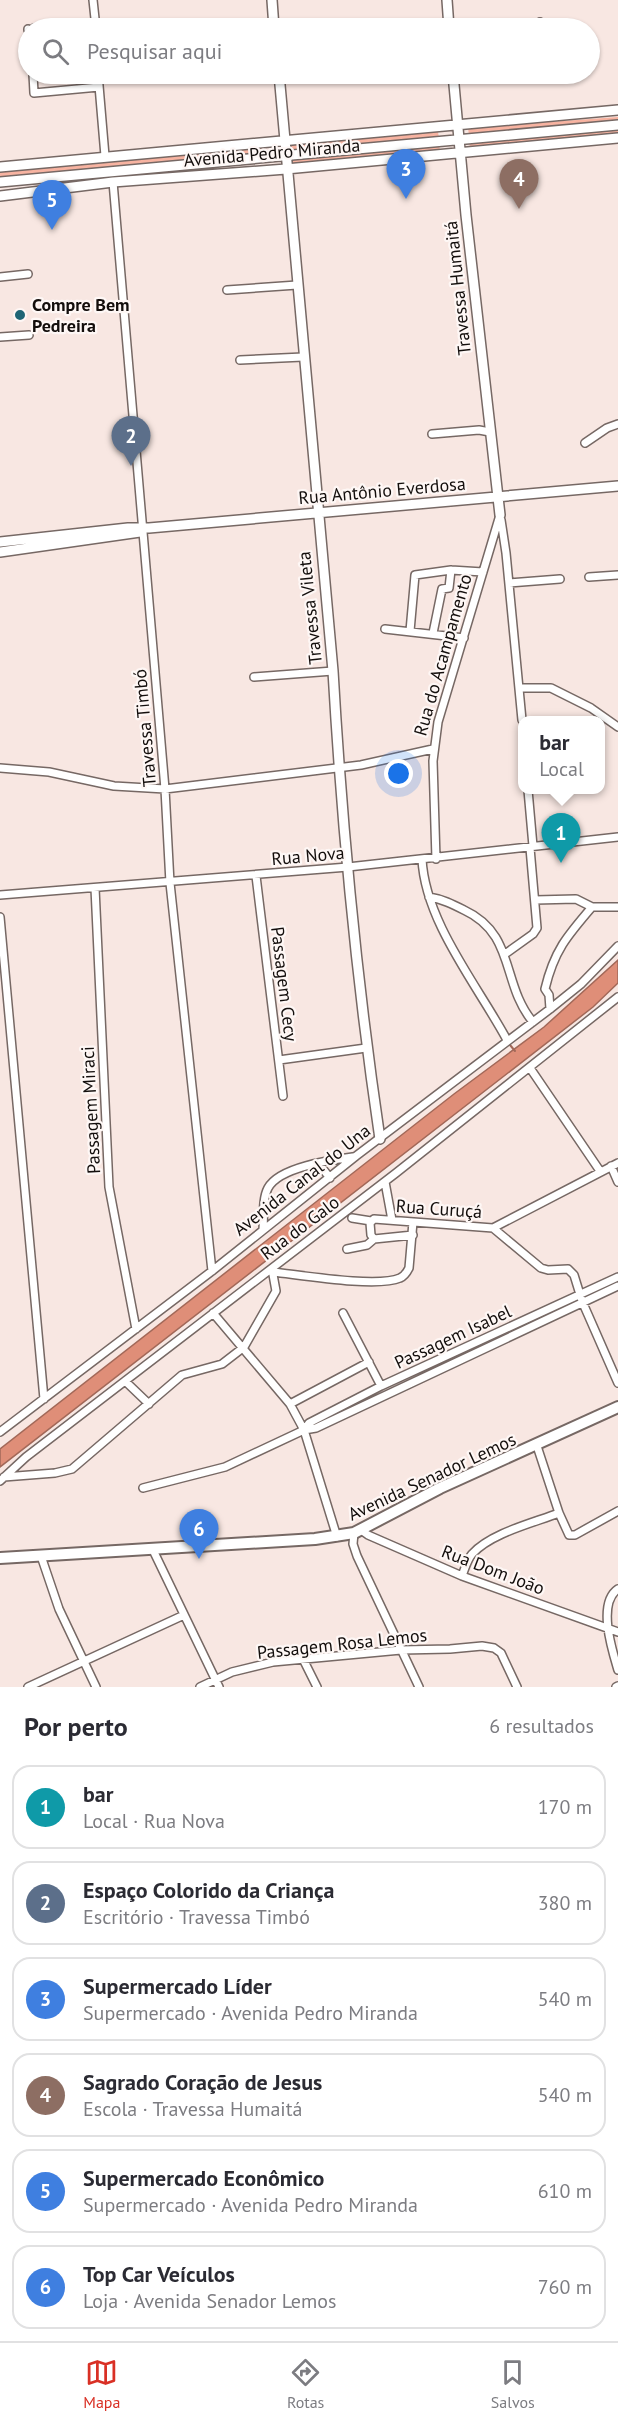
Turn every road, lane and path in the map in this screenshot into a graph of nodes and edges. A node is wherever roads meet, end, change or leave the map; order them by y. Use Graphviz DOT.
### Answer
graph roads {
  1 [pos="93,0"];
  2 [pos="272,0"];
  3 [pos="447,0"];
  4 [pos="94,18"];
  5 [pos="273,18"];
  6 [pos="448,18"];
  7 [pos="34,84"];
  8 [pos="99,84"];
  9 [pos="280,84"];
  10 [pos="454,84"];
  11 [pos="99,87"];
  12 [pos="618,110"];
  13 [pos="458,125"];
  14 [pos="618,125"];
  15 [pos="460,138"];
  16 [pos="618,138"];
  17 [pos="285,141"];
  18 [pos="461,153"];
  19 [pos="285,154"];
  20 [pos="105,156"];
  21 [pos="0,167"];
  22 [pos="286,169"];
  23 [pos="0,182"];
  24 [pos="113,183"];
  25 [pos="0,196"];
  26 [pos="28,274"];
  27 [pos="0,277"];
  28 [pos="297,285"];
  29 [pos="227,290"];
  30 [pos="29,335"];
  31 [pos="0,337"];
  32 [pos="303,357"];
  33 [pos="240,360"];
  34 [pos="618,424"];
  35 [pos="490,432"];
  36 [pos="432,434"];
  37 [pos="585,443"];
  38 [pos="618,486"];
  39 [pos="498,498"];
  40 [pos="317,513"];
  41 [pos="500,515"];
  42 [pos="145,529"];
  43 [pos="0,542"];
  44 [pos="0,552"];
  45 [pos="451,570"];
  46 [pos="483,572"];
  47 [pos="618,575"];
  48 [pos="589,578"];
  49 [pos="560,579"];
  50 [pos="509,583"];
  51 [pos="385,629"];
  52 [pos="410,631"];
  53 [pos="434,633"];
  54 [pos="464,638"];
  55 [pos="333,671"];
  56 [pos="254,677"];
  57 [pos="519,688"];
  58 [pos="522,716"];
  59 [pos="602,716"];
  60 [pos="605,718"];
  61 [pos="618,727"];
  62 [pos="433,749"];
  63 [pos="0,768"];
  64 [pos="339,768"];
  65 [pos="165,789"];
  66 [pos="528,794"];
  67 [pos="618,837"];
  68 [pos="531,847"];
  69 [pos="422,859"];
  70 [pos="436,859"];
  71 [pos="348,867"];
  72 [pos="256,876"];
  73 [pos="170,883"];
  74 [pos="95,888"];
  75 [pos="0,895"];
  76 [pos="429,897"];
  77 [pos="536,900"];
  78 [pos="592,907"];
  79 [pos="618,907"];
  80 [pos="0,917"];
  81 [pos="618,946"];
  82 [pos="505,954"];
  83 [pos="2,958"];
  84 [pos="618,997"];
  85 [pos="550,1009"];
  86 [pos="533,1022"];
  87 [pos="507,1040"];
  88 [pos="366,1048"];
  89 [pos="279,1060"];
  90 [pos="530,1068"];
  91 [pos="283,1096"];
  92 [pos="380,1139"];
  93 [pos="356,1156"];
  94 [pos="319,1164"];
  95 [pos="614,1164"];
  96 [pos="600,1171"];
  97 [pos="330,1178"];
  98 [pos="385,1182"];
  99 [pos="618,1182"];
  100 [pos="352,1218"];
  101 [pos="392,1220"];
  102 [pos="371,1221"];
  103 [pos="413,1222"];
  104 [pos="493,1228"];
  105 [pos="263,1229"];
  106 [pos="413,1235"];
  107 [pos="374,1239"];
  108 [pos="347,1249"];
  109 [pos="273,1270"];
  110 [pos="212,1271"];
  111 [pos="618,1277"];
  112 [pos="618,1286"];
  113 [pos="581,1298"];
  114 [pos="213,1313"];
  115 [pos="343,1313"];
  116 [pos="136,1329"];
  117 [pos="244,1347"];
  118 [pos="369,1362"];
  119 [pos="125,1381"];
  120 [pos="618,1383"];
  121 [pos="381,1386"];
  122 [pos="44,1399"];
  123 [pos="149,1404"];
  124 [pos="290,1404"];
  125 [pos="618,1407"];
  126 [pos="304,1430"];
  127 [pos="0,1432"];
  128 [pos="537,1446"];
  129 [pos="2,1479"];
  130 [pos="143,1488"];
  131 [pos="618,1511"];
  132 [pos="559,1513"];
  133 [pos="357,1532"];
  134 [pos="337,1537"];
  135 [pos="152,1548"];
  136 [pos="41,1556"];
  137 [pos="0,1558"];
  138 [pos="462,1575"];
  139 [pos="618,1589"];
  140 [pos="184,1615"];
  141 [pos="606,1628"];
  142 [pos="618,1632"];
  143 [pos="401,1650"];
  144 [pos="303,1659"];
  145 [pos="84,1660"];
  146 [pos="618,1670"];
  147 [pos="215,1679"];
  148 [pos="418,1685"];
  149 [pos="28,1687"];
  150 [pos="96,1687"];
  151 [pos="200,1687"];
  152 [pos="219,1687"];
  153 [pos="316,1687"];
  154 [pos="409,1687"];
  155 [pos="517,1687"];
  1 -- 4 [label="street"];
  2 -- 5 [label="street"];
  3 -- 6 [label="street"];
  7 -- 11 [label="street"];
  8 -- 11 [label="street"];
  9 -- 17 [label="street, Travessa Vileta"];
  10 -- 13 [label="street, Travessa Humaitá"];
  11 -- 20 [label="street"];
  12 -- 13 [label="street, Avenida Pedro Miranda"];
  13 -- 15 [label="street, Travessa Humaitá"];
  13 -- 17 [label="street, Avenida Pedro Miranda"];
  14 -- 15 [label="street, Avenida Pedro Miranda"];
  15 -- 18 [label="street, Travessa Humaitá"];
  15 -- 19 [label="street, Avenida Pedro Miranda"];
  16 -- 18 [label="street, Avenida Pedro Miranda"];
  17 -- 19 [label="street, Travessa Vileta"];
  17 -- 20 [label="street, Avenida Pedro Miranda"];
  18 -- 22 [label="street, Avenida Pedro Miranda"];
  18 -- 35 [label="street, Travessa Humaitá"];
  19 -- 22 [label="street, Travessa Vileta"];
  19 -- 23 [label="street, Avenida Pedro Miranda"];
  20 -- 21 [label="street, Avenida Pedro Miranda"];
  22 -- 24 [label="street, Avenida Pedro Miranda"];
  22 -- 28 [label="street, Travessa Vileta"];
  24 -- 25 [label="street, Avenida Pedro Miranda"];
  24 -- 42 [label="street, Travessa Timbó"];
  26 -- 27 [label="street"];
  28 -- 29 [label="street"];
  28 -- 32 [label="street, Travessa Vileta"];
  30 -- 31 [label="street"];
  32 -- 33 [label="street"];
  32 -- 40 [label="street, Travessa Vileta"];
  34 -- 37 [label="street"];
  35 -- 36 [label="street"];
  35 -- 39 [label="street, Travessa Humaitá"];
  38 -- 39 [label="street, Rua Antônio Everdosa"];
  39 -- 40 [label="street, Rua Antônio Everdosa"];
  39 -- 41 [label="street, Rua do Acampamento"];
  40 -- 42 [label="street, Rua Antônio Everdosa"];
  40 -- 55 [label="street, Travessa Vileta"];
  41 -- 46 [label="street, Rua do Acampamento"];
  41 -- 50 [label="street"];
  42 -- 43 [label="street, Rua Antônio Everdosa"];
  42 -- 44 [label="street, Rua Antônio Everdosa"];
  42 -- 65 [label="street, Travessa Timbó"];
  45 -- 46 [label="street"];
  45 -- 52 [label="street"];
  45 -- 53 [label="street"];
  46 -- 54 [label="street, Rua do Acampamento"];
  47 -- 48 [label="street"];
  49 -- 50 [label="street"];
  50 -- 57 [label="street"];
  51 -- 52 [label="street"];
  52 -- 53 [label="street"];
  53 -- 54 [label="street"];
  54 -- 62 [label="street, Rua do Acampamento"];
  55 -- 56 [label="street"];
  55 -- 64 [label="street, Travessa Vileta"];
  57 -- 58 [label="street"];
  57 -- 59 [label="street"];
  60 -- 61 [label="street"];
  62 -- 64 [label="street"];
  62 -- 70 [label="street, Rua do Acampamento"];
  63 -- 65 [label="street"];
  64 -- 65 [label="street"];
  64 -- 71 [label="street, Travessa Vileta"];
  65 -- 73 [label="street, Travessa Timbó"];
  66 -- 68 [label="street"];
  67 -- 68 [label="street, Rua Nova"];
  68 -- 70 [label="street, Rua Nova"];
  68 -- 77 [label="street"];
  69 -- 70 [label="street, Rua Nova"];
  69 -- 71 [label="street, Rua Nova"];
  69 -- 76 [label="street"];
  71 -- 72 [label="street, Rua Nova"];
  71 -- 88 [label="street, Travessa Vileta"];
  72 -- 73 [label="street, Rua Nova"];
  72 -- 89 [label="street, Passagem Cecy"];
  73 -- 74 [label="street, Rua Nova"];
  73 -- 110 [label="street, Travessa Timbó"];
  74 -- 75 [label="street, Rua Nova"];
  74 -- 116 [label="street, Passagem Miraci"];
  76 -- 82 [label="street"];
  76 -- 87 [label="street"];
  77 -- 78 [label="street"];
  77 -- 82 [label="street"];
  78 -- 79 [label="street"];
  78 -- 85 [label="street"];
  80 -- 83 [label="street"];
  81 -- 85 [label="street, Avenida Canal do Una"];
  82 -- 86 [label="street"];
  83 -- 122 [label="street"];
  84 -- 90 [label="street, Rua do Galo"];
  85 -- 86 [label="street, Avenida Canal do Una"];
  86 -- 87 [label="street, Avenida Canal do Una"];
  87 -- 92 [label="street, Avenida Canal do Una"];
  88 -- 89 [label="street"];
  88 -- 92 [label="street, Travessa Vileta"];
  89 -- 91 [label="street, Passagem Cecy"];
  90 -- 96 [label="street"];
  90 -- 98 [label="street, Rua do Galo"];
  92 -- 93 [label="street, Avenida Canal do Una"];
  93 -- 94 [label="street"];
  93 -- 97 [label="street, Avenida Canal do Una"];
  94 -- 97 [label="street"];
  94 -- 105 [label="street"];
  95 -- 96 [label="street, Rua Curuçá"];
  95 -- 99 [label="street"];
  96 -- 104 [label="street, Rua Curuçá"];
  97 -- 105 [label="street, Avenida Canal do Una"];
  98 -- 101 [label="street"];
  98 -- 109 [label="street, Rua do Galo"];
  100 -- 102 [label="street"];
  101 -- 102 [label="street, Rua Curuçá"];
  101 -- 103 [label="street, Rua Curuçá"];
  102 -- 107 [label="street, Rua Curuçá"];
  103 -- 104 [label="street, Rua Curuçá"];
  103 -- 106 [label="street"];
  104 -- 113 [label="street, Rua Curuçá"];
  105 -- 110 [label="street, Avenida Canal do Una"];
  106 -- 107 [label="street, Rua Curuçá"];
  106 -- 109 [label="street"];
  107 -- 108 [label="street"];
  109 -- 114 [label="street, Rua do Galo"];
  109 -- 117 [label="street"];
  110 -- 116 [label="street, Avenida Canal do Una"];
  111 -- 113 [label="street, Passagem Isabel"];
  112 -- 113 [label="street, Passagem Isabel"];
  113 -- 120 [label="street"];
  113 -- 121 [label="street, Passagem Isabel"];
  113 -- 126 [label="street, Passagem Isabel"];
  114 -- 117 [label="street"];
  114 -- 119 [label="street, Rua do Galo"];
  115 -- 118 [label="street"];
  116 -- 122 [label="street, Avenida Canal do Una"];
  117 -- 123 [label="street"];
  117 -- 124 [label="street"];
  118 -- 121 [label="street"];
  118 -- 124 [label="street"];
  119 -- 123 [label="street"];
  119 -- 129 [label="street, Rua do Galo"];
  121 -- 126 [label="street, Passagem Isabel"];
  122 -- 127 [label="street, Avenida Canal do Una"];
  123 -- 129 [label="street"];
  124 -- 126 [label="street"];
  125 -- 128 [label="main road, Avenida Senador Lemos"];
  126 -- 130 [label="street, Passagem Isabel"];
  126 -- 134 [label="street"];
  128 -- 132 [label="street"];
  128 -- 133 [label="main road, Avenida Senador Lemos"];
  131 -- 132 [label="street"];
  132 -- 138 [label="street"];
  133 -- 134 [label="main road, Avenida Senador Lemos"];
  133 -- 138 [label="street, Rua Dom João"];
  133 -- 143 [label="street"];
  134 -- 135 [label="main road, Avenida Senador Lemos"];
  135 -- 136 [label="main road, Avenida Senador Lemos"];
  135 -- 140 [label="street"];
  136 -- 137 [label="main road, Avenida Senador Lemos"];
  136 -- 145 [label="street"];
  138 -- 141 [label="street, Rua Dom João"];
  139 -- 141 [label="street"];
  140 -- 145 [label="street"];
  140 -- 147 [label="street"];
  141 -- 142 [label="street, Rua Dom João"];
  141 -- 146 [label="street"];
  143 -- 144 [label="street, Passagem Rosa Lemos"];
  143 -- 148 [label="street"];
  143 -- 155 [label="street, Passagem Rosa Lemos"];
  144 -- 147 [label="street, Passagem Rosa Lemos"];
  144 -- 153 [label="street"];
  145 -- 149 [label="street"];
  145 -- 150 [label="street"];
  147 -- 151 [label="street, Passagem Rosa Lemos"];
  147 -- 152 [label="street"];
  148 -- 154 [label="street"];
}
